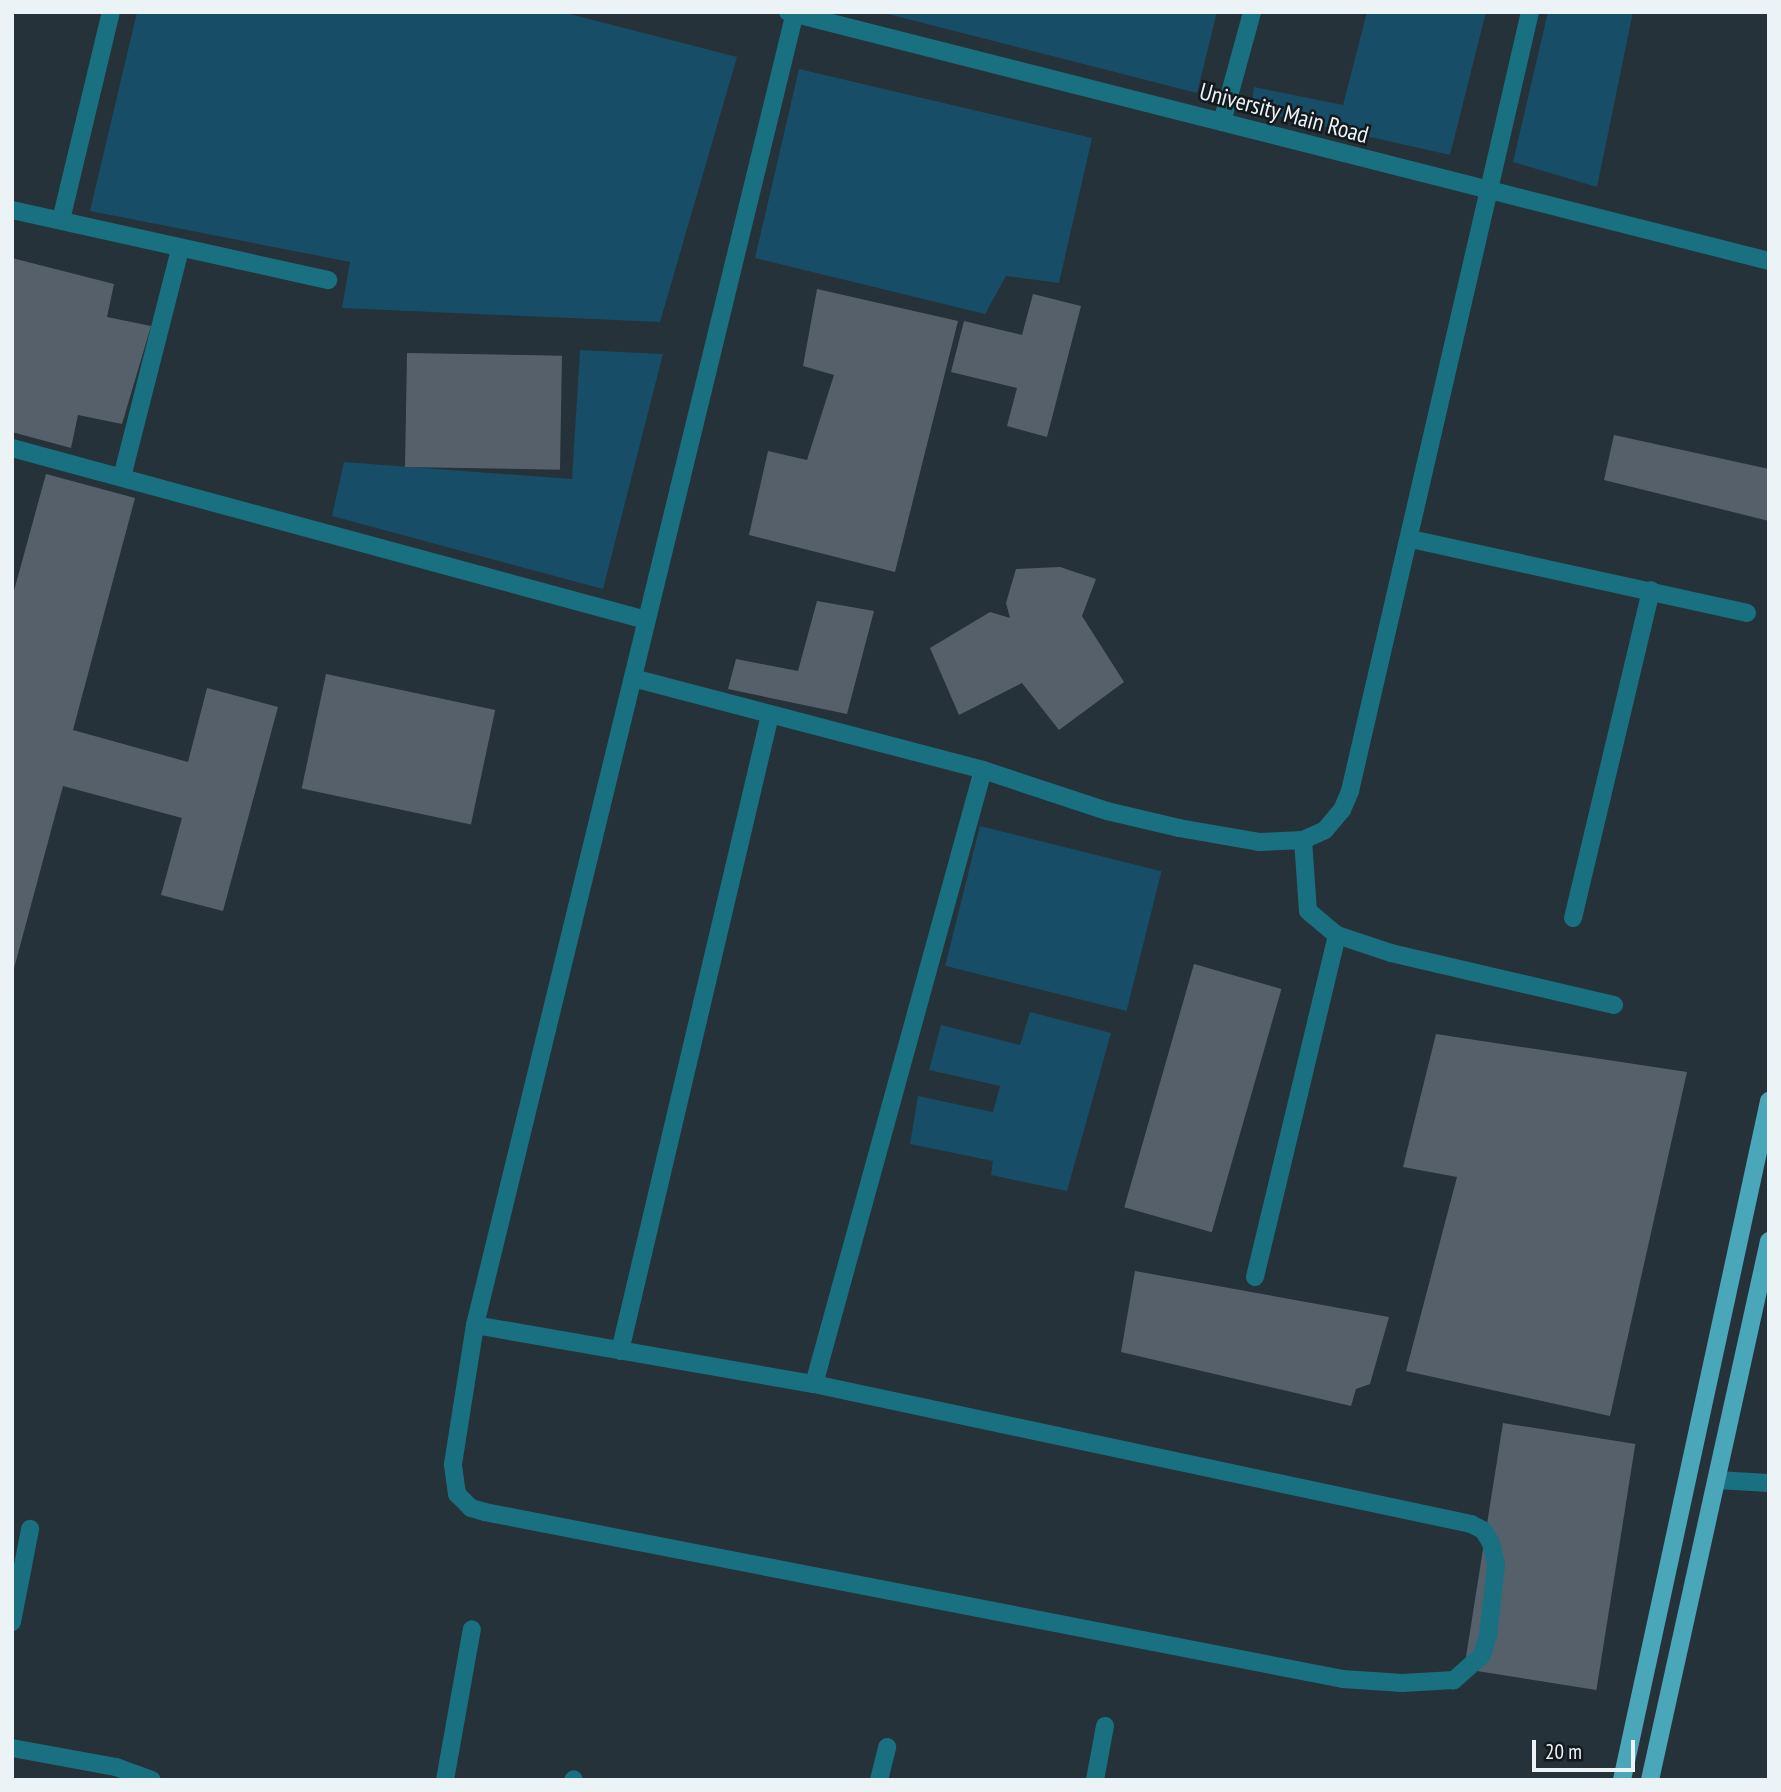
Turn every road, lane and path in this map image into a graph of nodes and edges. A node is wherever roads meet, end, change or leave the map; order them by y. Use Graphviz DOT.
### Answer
graph roads {
  1 [pos="111,12"];
  2 [pos="1252,12"];
  3 [pos="1530,12"];
  4 [pos="792,13"];
  5 [pos="1222,122"];
  6 [pos="1490,193"];
  7 [pos="12,209"];
  8 [pos="61,220"];
  9 [pos="180,249"];
  10 [pos="1769,261"];
  11 [pos="328,279"];
  12 [pos="12,448"];
  13 [pos="122,477"];
  14 [pos="1411,539"];
  15 [pos="1651,590"];
  16 [pos="1747,612"];
  17 [pos="646,620"];
  18 [pos="634,678"];
  19 [pos="770,715"];
  20 [pos="983,770"];
  21 [pos="1303,840"];
  22 [pos="1573,918"];
  23 [pos="1337,935"];
  24 [pos="1614,1005"];
  25 [pos="1769,1101"];
  26 [pos="1769,1241"];
  27 [pos="1255,1278"];
  28 [pos="475,1325"];
  29 [pos="620,1351"];
  30 [pos="814,1384"];
  31 [pos="1717,1480"];
  32 [pos="1769,1483"];
  33 [pos="30,1529"];
  34 [pos="12,1622"];
  35 [pos="472,1629"];
  36 [pos="1105,1726"];
  37 [pos="887,1747"];
  38 [pos="12,1748"];
  39 [pos="152,1780"];
  40 [pos="445,1780"];
  41 [pos="878,1780"];
  42 [pos="1095,1780"];
  43 [pos="1622,1780"];
  44 [pos="1650,1780"];
  1 -- 8 [label="street"];
  2 -- 5 [label="street"];
  3 -- 6 [label="street"];
  4 -- 5 [label="street, University Main Road"];
  4 -- 17 [label="street"];
  5 -- 6 [label="street, University Main Road"];
  6 -- 10 [label="street, University Main Road"];
  6 -- 14 [label="street"];
  7 -- 8 [label="street"];
  8 -- 9 [label="street"];
  9 -- 11 [label="street"];
  9 -- 13 [label="street"];
  12 -- 13 [label="street"];
  13 -- 17 [label="street"];
  14 -- 15 [label="street"];
  14 -- 21 [label="street"];
  15 -- 16 [label="street"];
  15 -- 22 [label="street"];
  17 -- 18 [label="street"];
  18 -- 19 [label="street"];
  18 -- 28 [label="street"];
  19 -- 20 [label="street"];
  19 -- 29 [label="street"];
  20 -- 21 [label="street"];
  20 -- 30 [label="street"];
  21 -- 23 [label="street"];
  23 -- 24 [label="street"];
  23 -- 27 [label="street"];
  25 -- 43 [label="main road"];
  26 -- 31 [label="main road"];
  28 -- 29 [label="street"];
  28 -- 30 [label="street"];
  29 -- 30 [label="street"];
  31 -- 32 [label="street"];
  31 -- 44 [label="main road"];
  33 -- 34 [label="street"];
  35 -- 40 [label="street"];
  36 -- 42 [label="street"];
  37 -- 41 [label="street"];
  38 -- 39 [label="street"];
}
